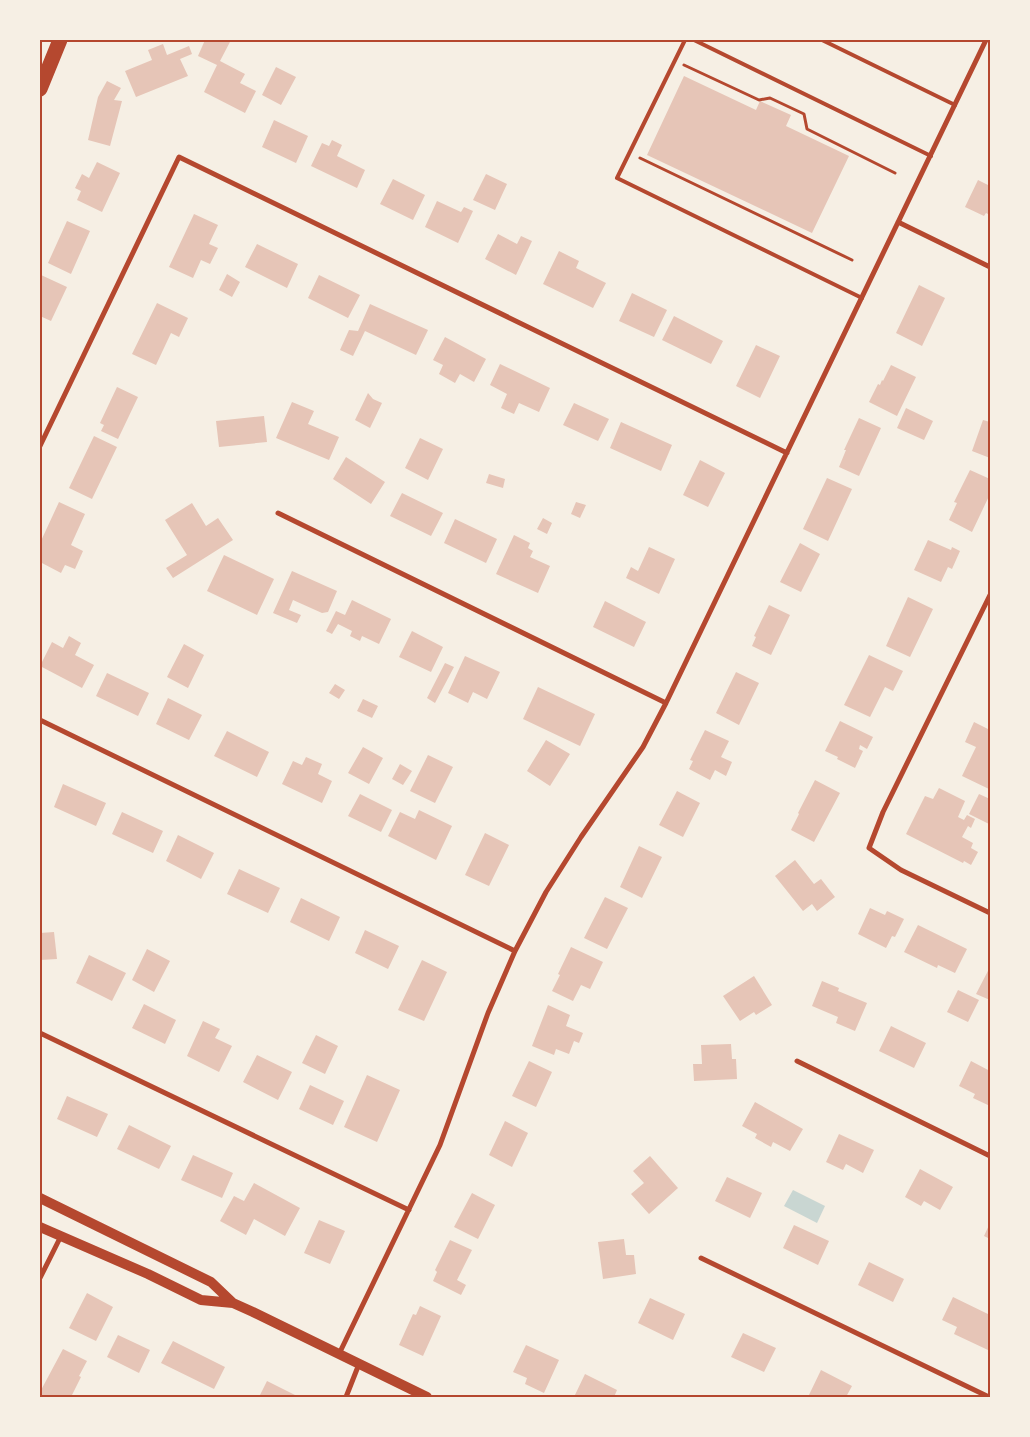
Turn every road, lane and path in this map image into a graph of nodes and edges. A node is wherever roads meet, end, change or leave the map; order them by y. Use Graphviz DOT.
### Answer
graph roads {
  1 [pos="60,40"];
  2 [pos="684,40"];
  3 [pos="694,40"];
  4 [pos="822,40"];
  5 [pos="986,40"];
  6 [pos="680,73"];
  7 [pos="40,89"];
  8 [pos="955,105"];
  9 [pos="643,150"];
  10 [pos="931,156"];
  11 [pos="895,173"];
  12 [pos="898,222"];
  13 [pos="852,260"];
  14 [pos="990,267"];
  15 [pos="862,298"];
  16 [pos="40,446"];
  17 [pos="787,453"];
  18 [pos="278,512"];
  19 [pos="990,595"];
  20 [pos="666,703"];
  21 [pos="40,720"];
  22 [pos="990,912"];
  23 [pos="515,951"];
  24 [pos="40,1033"];
  25 [pos="797,1062"];
  26 [pos="990,1156"];
  27 [pos="40,1198"];
  28 [pos="409,1210"];
  29 [pos="40,1227"];
  30 [pos="61,1236"];
  31 [pos="701,1258"];
  32 [pos="40,1278"];
  33 [pos="233,1303"];
  34 [pos="339,1354"];
  35 [pos="360,1364"];
  36 [pos="346,1397"];
  37 [pos="427,1397"];
  38 [pos="989,1397"];
  1 -- 7 [label="highway"];
  2 -- 15 [label="lane"];
  3 -- 10 [label="lane"];
  4 -- 8 [label="lane"];
  5 -- 8 [label="street"];
  6 -- 11 [label="path"];
  8 -- 10 [label="street"];
  9 -- 13 [label="path"];
  10 -- 12 [label="street"];
  12 -- 14 [label="street"];
  12 -- 15 [label="street"];
  15 -- 17 [label="street"];
  16 -- 17 [label="street"];
  17 -- 20 [label="street"];
  18 -- 20 [label="street"];
  19 -- 22 [label="street"];
  20 -- 23 [label="street"];
  21 -- 23 [label="street"];
  23 -- 28 [label="street"];
  24 -- 28 [label="street"];
  25 -- 26 [label="street"];
  27 -- 33 [label="main road"];
  28 -- 34 [label="street"];
  29 -- 30 [label="main road"];
  30 -- 32 [label="street"];
  30 -- 33 [label="main road"];
  31 -- 38 [label="street"];
  33 -- 34 [label="main road"];
  34 -- 35 [label="main road"];
  35 -- 36 [label="street"];
  35 -- 37 [label="main road"];
}
